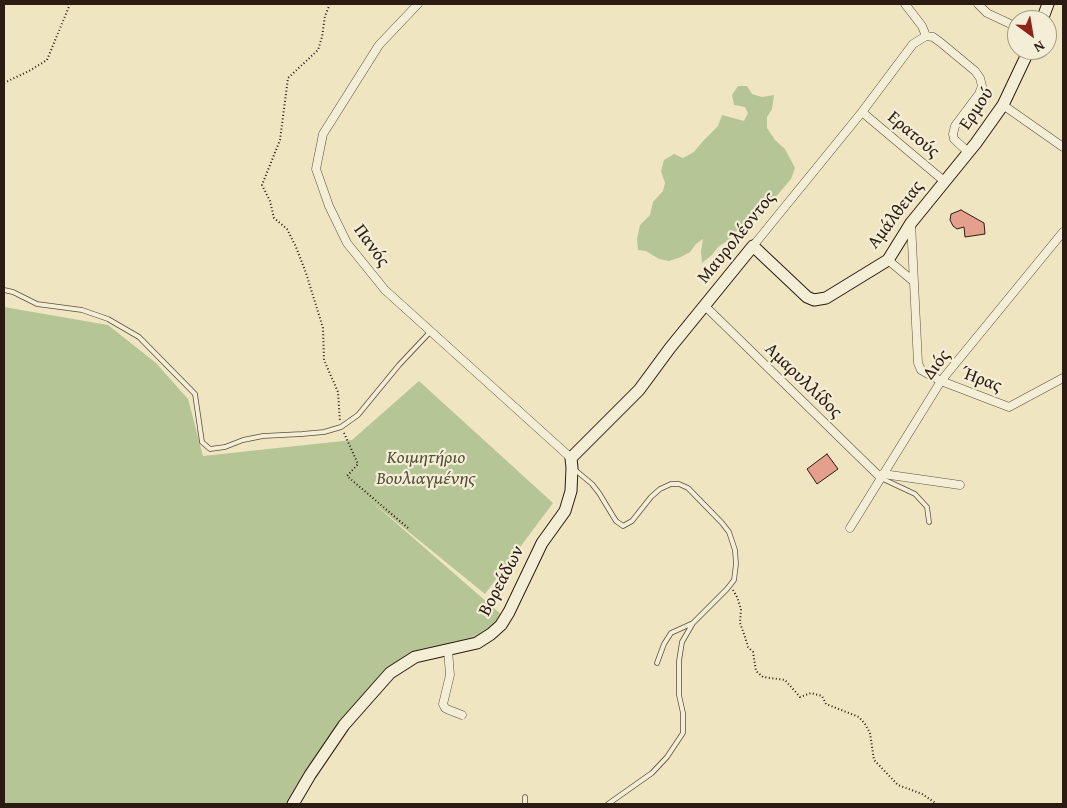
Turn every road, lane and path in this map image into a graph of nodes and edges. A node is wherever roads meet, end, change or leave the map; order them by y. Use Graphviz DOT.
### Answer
graph roads {
  1 [pos="70,4"];
  2 [pos="330,4"];
  3 [pos="418,4"];
  4 [pos="905,4"];
  5 [pos="978,4"];
  6 [pos="1007,22"];
  7 [pos="926,36"];
  8 [pos="1024,60"];
  9 [pos="4,83"];
  10 [pos="1003,105"];
  11 [pos="862,112"];
  12 [pos="1063,147"];
  13 [pos="968,152"];
  14 [pos="944,181"];
  15 [pos="911,223"];
  16 [pos="1063,232"];
  17 [pos="753,246"];
  18 [pos="888,260"];
  19 [pos="913,281"];
  20 [pos="4,290"];
  21 [pos="704,306"];
  22 [pos="431,331"];
  23 [pos="1063,378"];
  24 [pos="941,381"];
  25 [pos="341,427"];
  26 [pos="571,463"];
  27 [pos="882,475"];
  28 [pos="960,485"];
  29 [pos="929,522"];
  30 [pos="408,528"];
  31 [pos="850,528"];
  32 [pos="730,585"];
  33 [pos="693,623"];
  34 [pos="448,650"];
  35 [pos="658,663"];
  36 [pos="462,715"];
  37 [pos="525,797"];
  38 [pos="293,804"];
  39 [pos="525,804"];
  40 [pos="608,804"];
  41 [pos="937,804"];
  1 -- 9 [label="path"];
  2 -- 25 [label="path"];
  3 -- 22 [label="street, Πανός"];
  4 -- 7 [label="street"];
  5 -- 6 [label="street"];
  7 -- 11 [label="street, Μαυρολέοντος"];
  7 -- 13 [label="street"];
  8 -- 10 [label="street, Ερμού"];
  10 -- 12 [label="street"];
  10 -- 13 [label="street, Ερμού"];
  11 -- 14 [label="street, Ερατούς"];
  11 -- 17 [label="street, Μαυρολέοντος"];
  13 -- 14 [label="street, Ερμού"];
  14 -- 15 [label="street, Αμάλθειας"];
  15 -- 18 [label="street, Αμάλθειας"];
  15 -- 19 [label="street, Ήρας"];
  16 -- 24 [label="street, Διός"];
  17 -- 18 [label="street, Αμάλθειας"];
  17 -- 21 [label="street, Μαυρολέοντος"];
  18 -- 19 [label="street"];
  19 -- 24 [label="street, Ήρας"];
  20 -- 25 [label="lane"];
  21 -- 26 [label="street, Μαυρολέοντος"];
  21 -- 27 [label="street, Αμαρυλλίδος"];
  22 -- 25 [label="lane"];
  22 -- 26 [label="street, Πανός"];
  23 -- 24 [label="street, Ήρας"];
  24 -- 27 [label="street, Διός"];
  25 -- 30 [label="path"];
  26 -- 32 [label="lane"];
  26 -- 34 [label="street, Βορεάδων"];
  27 -- 28 [label="street"];
  27 -- 29 [label="lane"];
  27 -- 31 [label="street, Διός"];
  32 -- 33 [label="lane"];
  32 -- 41 [label="path"];
  33 -- 35 [label="lane"];
  33 -- 40 [label="lane"];
  34 -- 36 [label="street"];
  34 -- 38 [label="street, Βορεάδων"];
  37 -- 39 [label="lane"];
}
